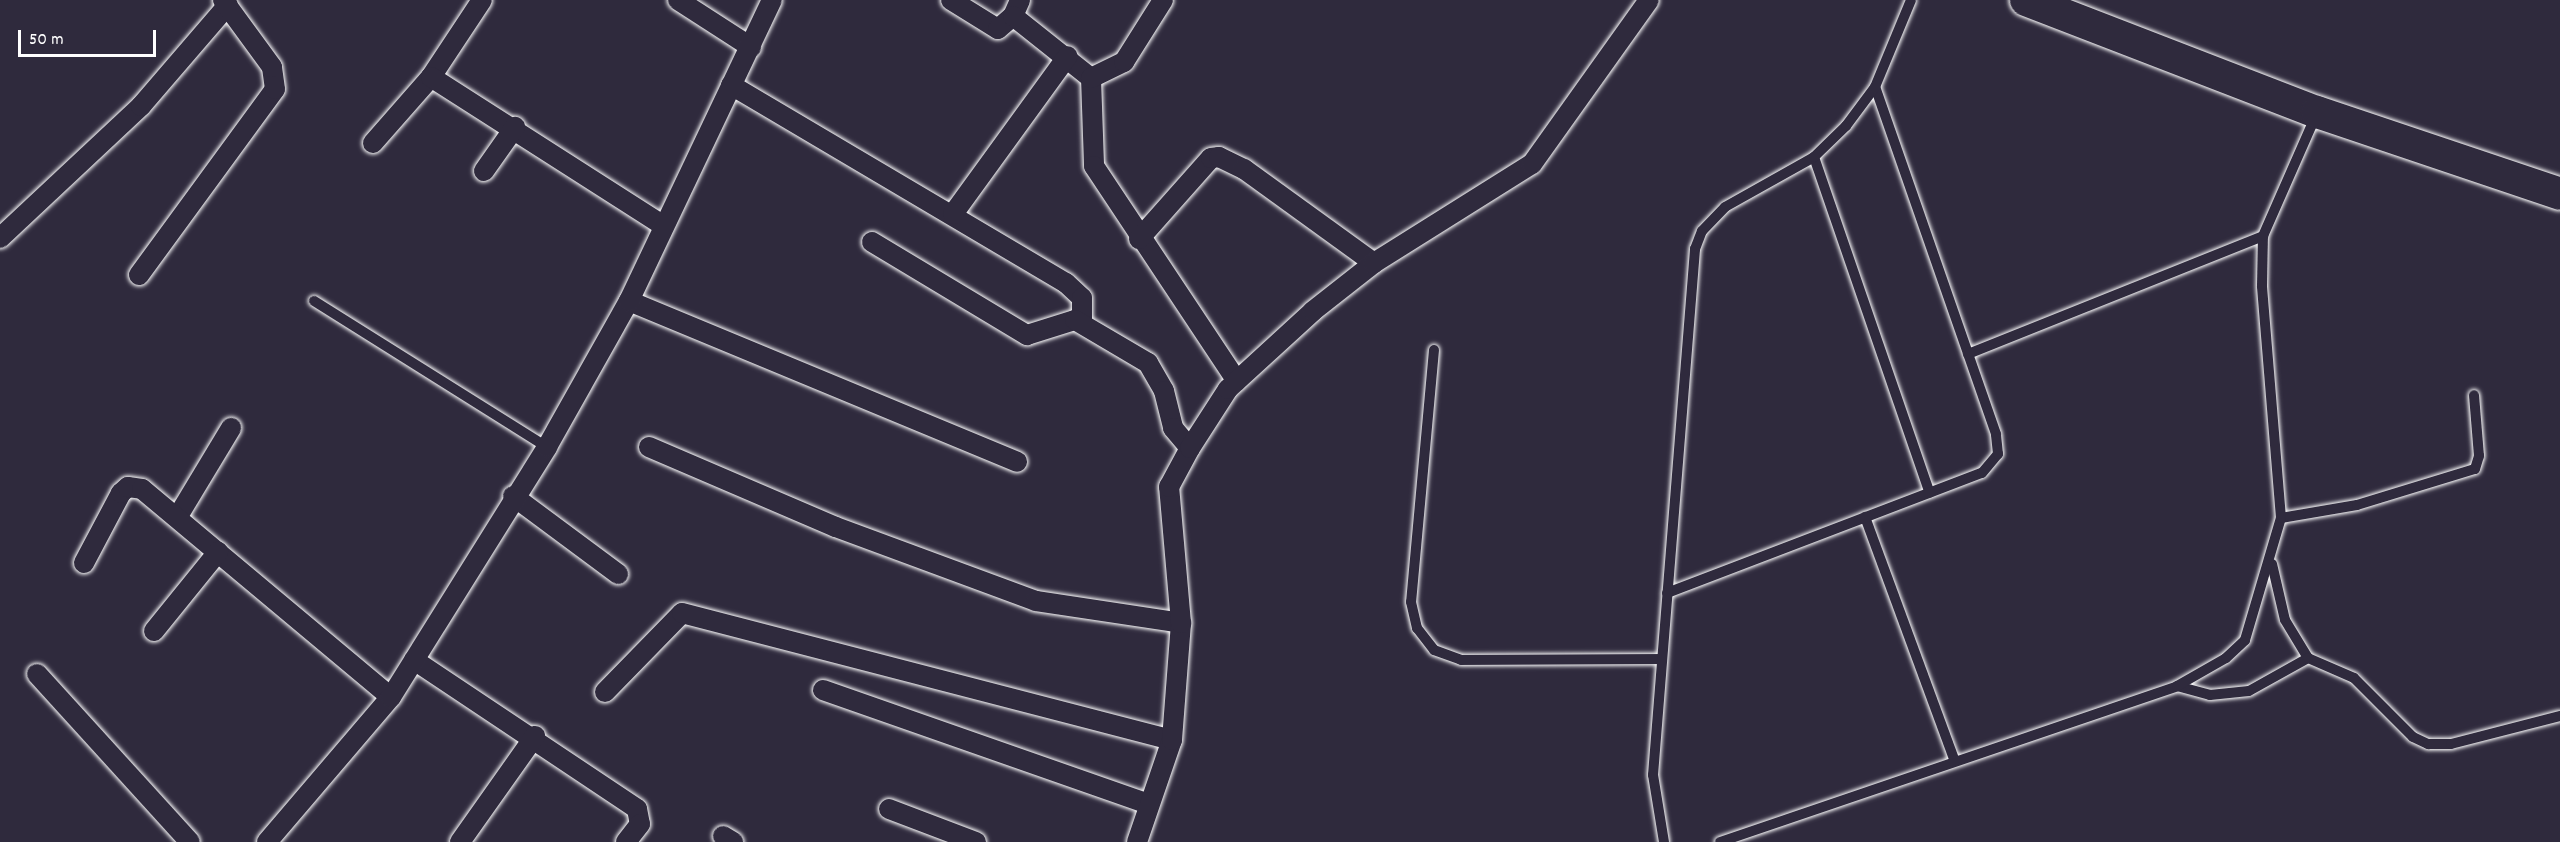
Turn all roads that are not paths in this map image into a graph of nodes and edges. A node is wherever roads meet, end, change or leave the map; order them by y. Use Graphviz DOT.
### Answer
graph roads {
  1 [pos="482,0"];
  2 [pos="678,0"];
  3 [pos="772,0"];
  4 [pos="951,0"];
  5 [pos="1164,0"];
  6 [pos="1648,0"];
  7 [pos="1911,0"];
  8 [pos="2025,0"];
  9 [pos="225,2"];
  10 [pos="1017,8"];
  11 [pos="751,47"];
  12 [pos="1068,56"];
  13 [pos="431,77"];
  14 [pos="1091,78"];
  15 [pos="731,85"];
  16 [pos="1875,87"];
  17 [pos="2317,112"];
  18 [pos="515,127"];
  19 [pos="373,143"];
  20 [pos="1814,157"];
  21 [pos="484,171"];
  22 [pos="2560,194"];
  23 [pos="953,214"];
  24 [pos="662,225"];
  25 [pos="2263,236"];
  26 [pos="0,238"];
  27 [pos="1139,239"];
  28 [pos="872,242"];
  29 [pos="1374,263"];
  30 [pos="139,274"];
  31 [pos="315,301"];
  32 [pos="628,301"];
  33 [pos="1082,323"];
  34 [pos="1434,350"];
  35 [pos="1968,354"];
  36 [pos="1237,381"];
  37 [pos="2474,395"];
  38 [pos="231,428"];
  39 [pos="547,447"];
  40 [pos="649,447"];
  41 [pos="1190,448"];
  42 [pos="1017,462"];
  43 [pos="1930,493"];
  44 [pos="513,496"];
  45 [pos="178,516"];
  46 [pos="1865,517"];
  47 [pos="2282,518"];
  48 [pos="218,552"];
  49 [pos="2272,562"];
  50 [pos="84,563"];
  51 [pos="618,574"];
  52 [pos="1667,593"];
  53 [pos="1181,623"];
  54 [pos="154,631"];
  55 [pos="2308,658"];
  56 [pos="1660,659"];
  57 [pos="414,660"];
  58 [pos="38,674"];
  59 [pos="2177,686"];
  60 [pos="823,690"];
  61 [pos="605,692"];
  62 [pos="391,698"];
  63 [pos="2560,716"];
  64 [pos="535,736"];
  65 [pos="1172,740"];
  66 [pos="1955,761"];
  67 [pos="1149,804"];
  68 [pos="889,809"];
  69 [pos="190,842"];
  70 [pos="267,842"];
  71 [pos="460,842"];
  72 [pos="626,842"];
  73 [pos="976,842"];
  74 [pos="1137,842"];
  75 [pos="1664,842"];
  76 [pos="1720,842"];
  1 -- 13 [label="street"];
  2 -- 11 [label="street"];
  3 -- 11 [label="street"];
  4 -- 10 [label="street"];
  5 -- 14 [label="street"];
  6 -- 29 [label="street"];
  7 -- 16 [label="lane"];
  8 -- 17 [label="main road"];
  9 -- 26 [label="street"];
  9 -- 30 [label="street"];
  10 -- 12 [label="street"];
  11 -- 15 [label="street"];
  12 -- 14 [label="street"];
  12 -- 23 [label="street"];
  13 -- 18 [label="street"];
  13 -- 19 [label="street"];
  14 -- 27 [label="street"];
  15 -- 23 [label="street"];
  15 -- 24 [label="street"];
  16 -- 20 [label="lane"];
  16 -- 35 [label="lane"];
  17 -- 22 [label="main road"];
  17 -- 25 [label="lane"];
  18 -- 21 [label="street"];
  18 -- 24 [label="street"];
  20 -- 43 [label="lane"];
  20 -- 52 [label="lane"];
  23 -- 33 [label="street"];
  24 -- 32 [label="street"];
  25 -- 35 [label="lane"];
  25 -- 47 [label="lane"];
  27 -- 29 [label="street"];
  27 -- 36 [label="street"];
  28 -- 33 [label="street"];
  29 -- 36 [label="street"];
  31 -- 39 [label="lane"];
  32 -- 39 [label="street"];
  32 -- 42 [label="street"];
  33 -- 41 [label="street"];
  34 -- 56 [label="lane"];
  35 -- 43 [label="lane"];
  36 -- 41 [label="street"];
  37 -- 47 [label="lane"];
  38 -- 45 [label="street"];
  39 -- 44 [label="street"];
  40 -- 53 [label="street"];
  41 -- 53 [label="street"];
  43 -- 46 [label="lane"];
  44 -- 51 [label="street"];
  44 -- 57 [label="street"];
  45 -- 48 [label="street"];
  45 -- 50 [label="street"];
  46 -- 52 [label="lane"];
  46 -- 66 [label="lane"];
  47 -- 49 [label="lane"];
  48 -- 54 [label="street"];
  48 -- 62 [label="street"];
  49 -- 55 [label="lane"];
  49 -- 59 [label="lane"];
  52 -- 56 [label="lane"];
  53 -- 65 [label="street"];
  55 -- 59 [label="lane"];
  55 -- 63 [label="lane"];
  56 -- 75 [label="lane"];
  57 -- 62 [label="street"];
  57 -- 64 [label="street"];
  58 -- 69 [label="street"];
  59 -- 66 [label="lane"];
  60 -- 67 [label="street"];
  61 -- 65 [label="street"];
  62 -- 70 [label="street"];
  64 -- 71 [label="street"];
  64 -- 72 [label="street"];
  65 -- 67 [label="street"];
  66 -- 76 [label="lane"];
  67 -- 74 [label="street"];
  68 -- 73 [label="street"];
}
